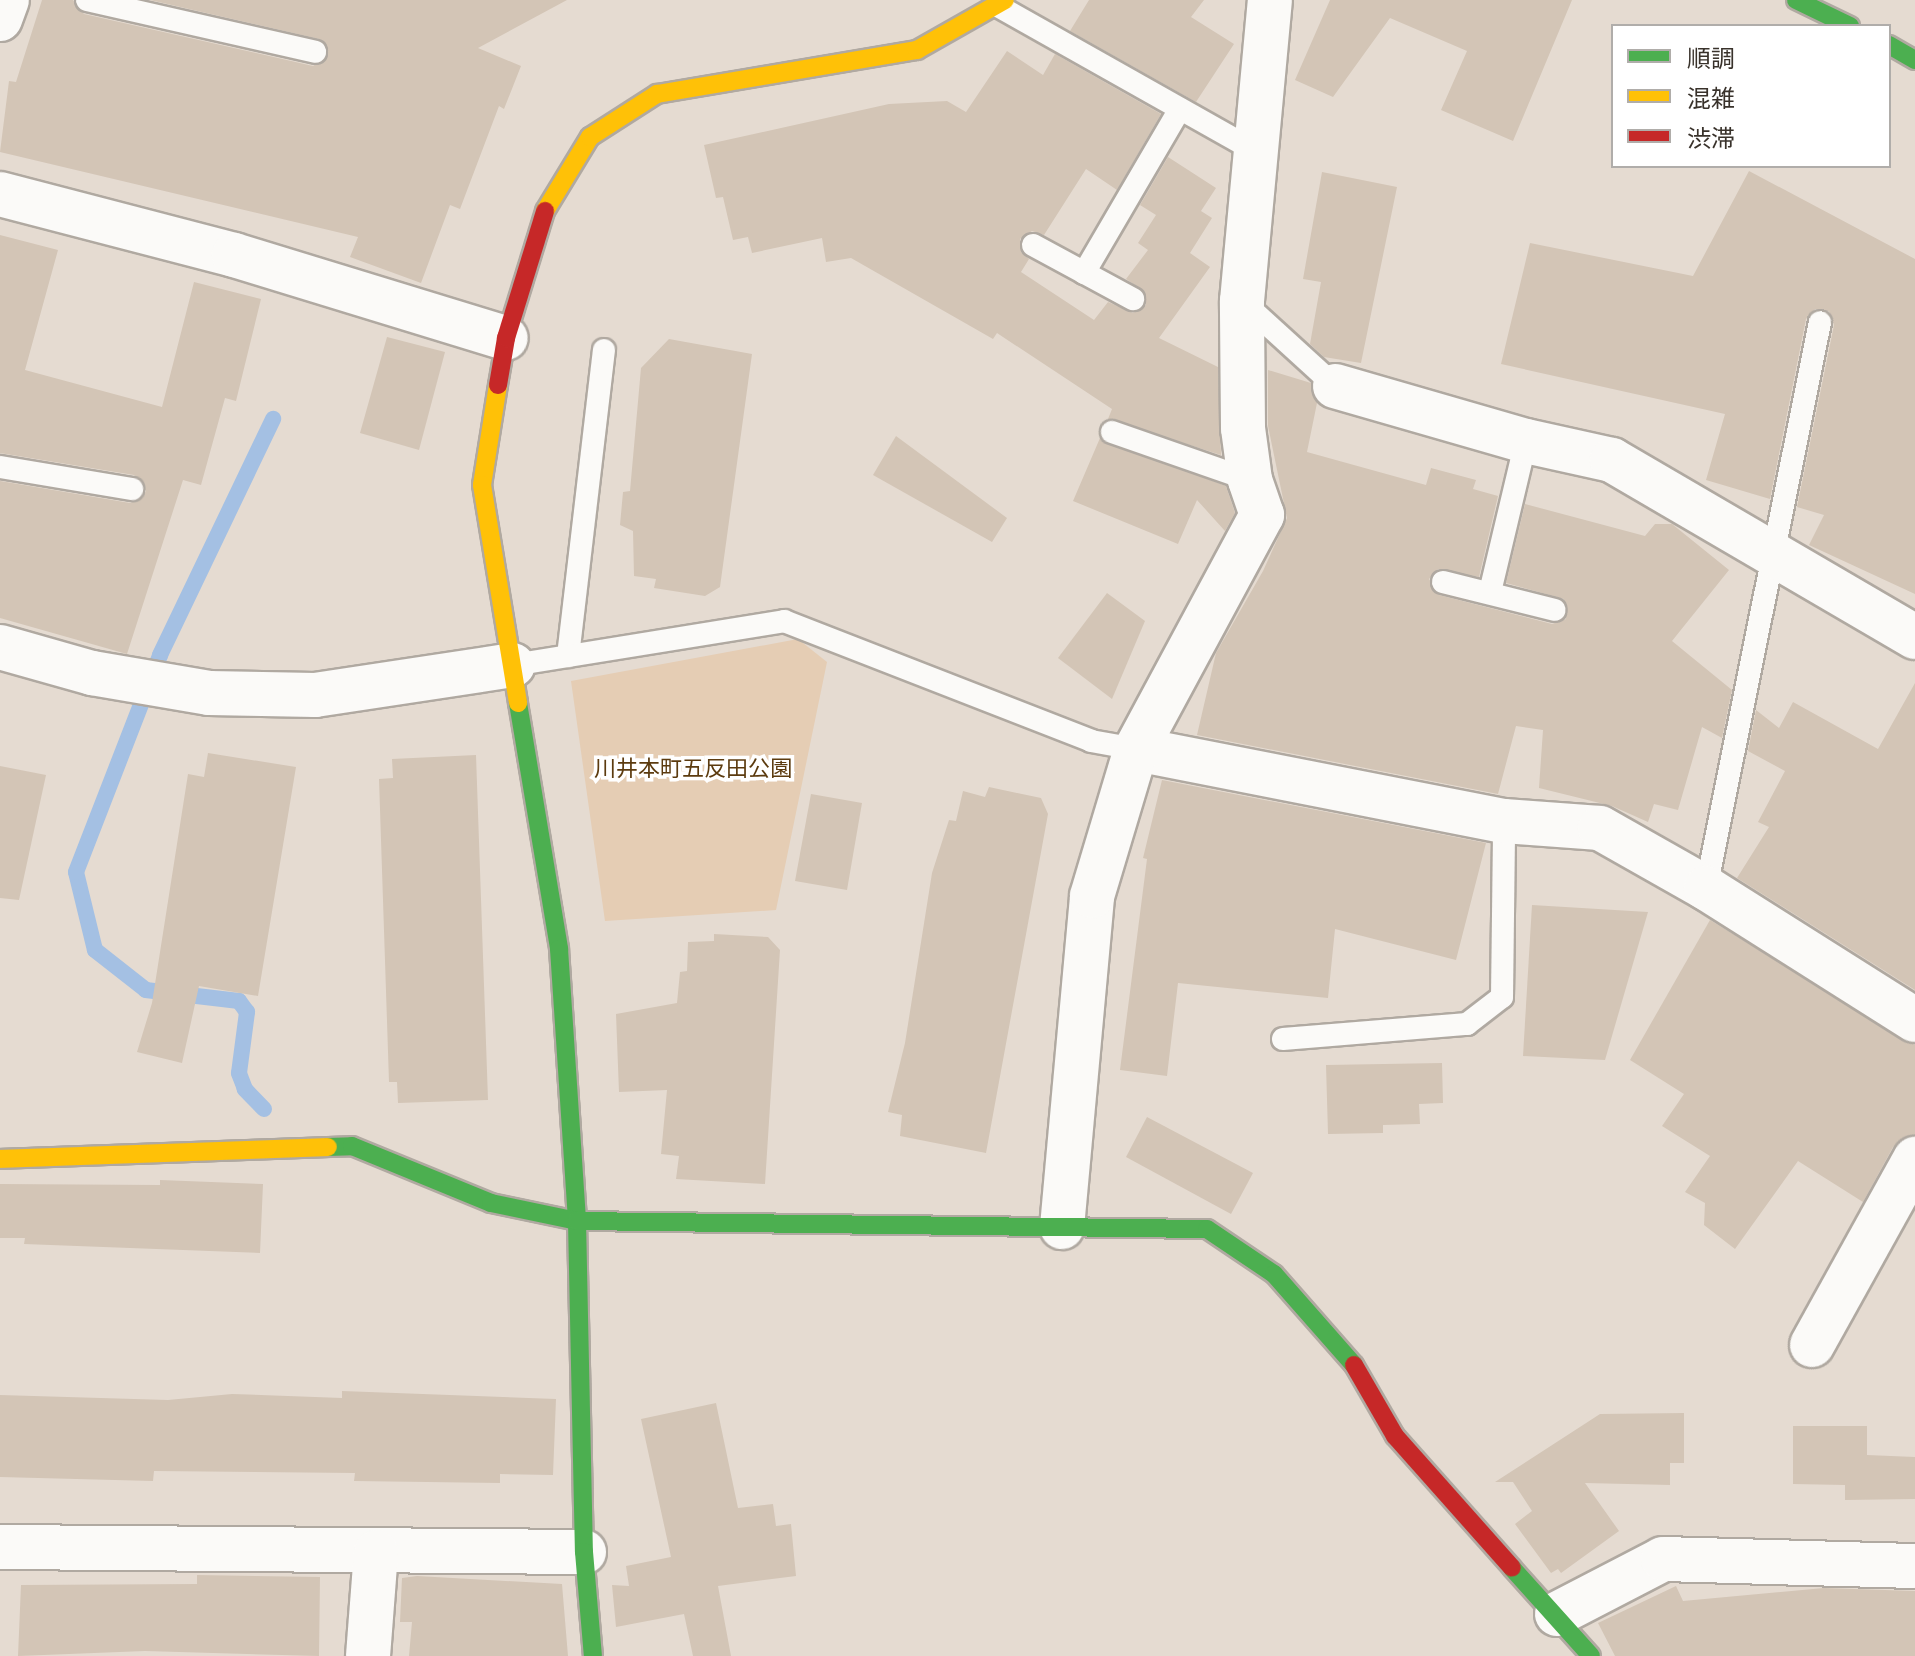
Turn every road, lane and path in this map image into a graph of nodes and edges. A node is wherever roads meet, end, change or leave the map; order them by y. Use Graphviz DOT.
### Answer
graph roads {
  1 [pos="7,0"];
  2 [pos="87,0"];
  3 [pos="1270,0"];
  4 [pos="1796,0"];
  5 [pos="1001,3"];
  6 [pos="0,19"];
  7 [pos="1846,24"];
  8 [pos="1891,46"];
  9 [pos="315,52"];
  10 [pos="1915,60"];
  11 [pos="1180,109"];
  12 [pos="1255,151"];
  13 [pos="0,194"];
  14 [pos="1033,245"];
  15 [pos="1084,273"];
  16 [pos="1133,299"];
  17 [pos="1242,301"];
  18 [pos="1820,322"];
  19 [pos="506,338"];
  20 [pos="604,350"];
  21 [pos="1335,386"];
  22 [pos="1112,432"];
  23 [pos="1526,441"];
  24 [pos="0,467"];
  25 [pos="1250,480"];
  26 [pos="132,489"];
  27 [pos="1776,556"];
  28 [pos="1443,582"];
  29 [pos="1490,592"];
  30 [pos="1555,610"];
  31 [pos="1915,637"];
  32 [pos="0,647"];
  33 [pos="568,656"];
  34 [pos="513,665"];
  35 [pos="1136,749"];
  36 [pos="1504,821"];
  37 [pos="1706,888"];
  38 [pos="1915,1020"];
  39 [pos="1283,1039"];
  40 [pos="0,1159"];
  41 [pos="1915,1159"];
  42 [pos="577,1221"];
  43 [pos="1062,1227"];
  44 [pos="1812,1345"];
  45 [pos="0,1547"];
  46 [pos="376,1552"];
  47 [pos="584,1552"];
  48 [pos="1915,1566"];
  49 [pos="1557,1614"];
  50 [pos="368,1656"];
  51 [pos="593,1656"];
  52 [pos="1591,1656"];
  1 -- 6 [label="street"];
  2 -- 9 [label="lane"];
  3 -- 12 [label="street"];
  4 -- 7 [label="street"];
  5 -- 11 [label="lane"];
  5 -- 19 [label="street"];
  8 -- 10 [label="street"];
  11 -- 12 [label="lane"];
  11 -- 15 [label="lane"];
  12 -- 17 [label="street"];
  13 -- 19 [label="street"];
  14 -- 15 [label="lane"];
  15 -- 16 [label="lane"];
  17 -- 21 [label="lane"];
  17 -- 25 [label="street"];
  18 -- 27 [label="lane"];
  19 -- 34 [label="street"];
  20 -- 33 [label="lane"];
  21 -- 23 [label="street"];
  22 -- 25 [label="lane"];
  23 -- 27 [label="street"];
  23 -- 29 [label="lane"];
  24 -- 26 [label="lane"];
  25 -- 35 [label="street"];
  27 -- 31 [label="street"];
  27 -- 37 [label="lane"];
  28 -- 29 [label="lane"];
  29 -- 30 [label="lane"];
  32 -- 34 [label="street"];
  33 -- 34 [label="lane"];
  33 -- 35 [label="lane"];
  34 -- 42 [label="street"];
  35 -- 36 [label="street"];
  35 -- 43 [label="street"];
  36 -- 37 [label="street"];
  36 -- 39 [label="lane"];
  37 -- 38 [label="street"];
  40 -- 42 [label="street"];
  41 -- 44 [label="street"];
  42 -- 43 [label="street"];
  42 -- 47 [label="street"];
  43 -- 49 [label="street"];
  45 -- 46 [label="street"];
  46 -- 47 [label="street"];
  46 -- 50 [label="street"];
  47 -- 51 [label="street"];
  48 -- 49 [label="street"];
  49 -- 52 [label="street"];
}
